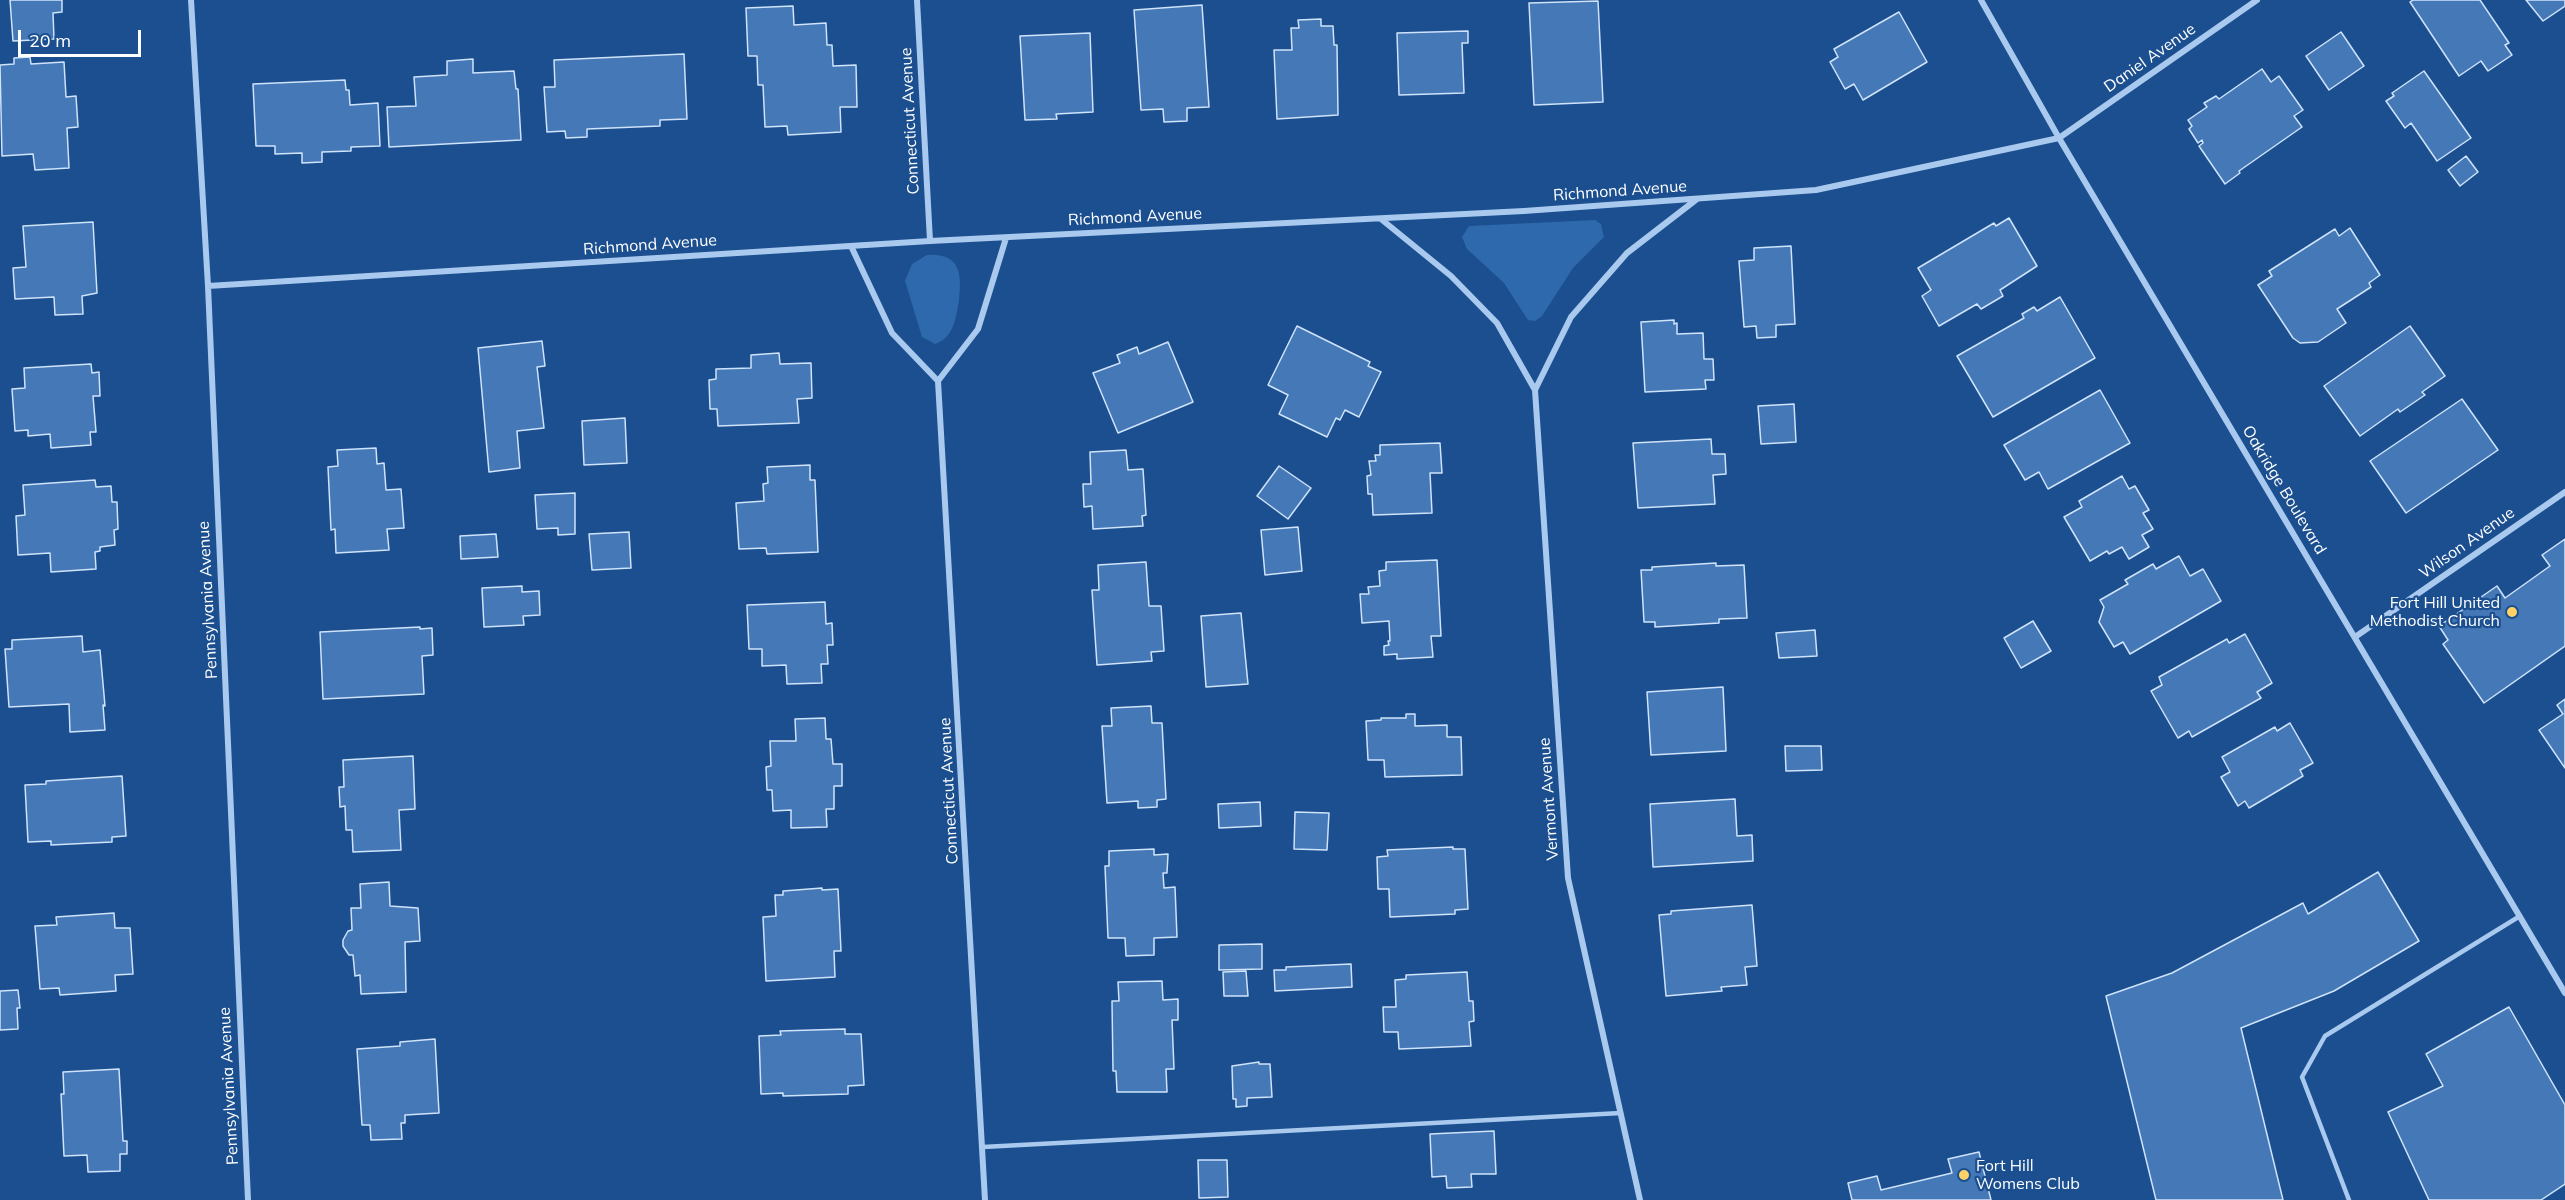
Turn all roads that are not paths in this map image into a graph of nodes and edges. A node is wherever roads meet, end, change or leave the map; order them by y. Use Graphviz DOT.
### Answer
graph roads {
  1 [pos="191,0"];
  2 [pos="917,0"];
  3 [pos="1981,0"];
  4 [pos="2257,0"];
  5 [pos="2059,138"];
  6 [pos="1697,199"];
  7 [pos="1381,218"];
  8 [pos="1006,237"];
  9 [pos="930,241"];
  10 [pos="851,246"];
  11 [pos="208,286"];
  12 [pos="938,381"];
  13 [pos="1535,390"];
  14 [pos="2565,492"];
  15 [pos="2355,637"];
  16 [pos="2520,916"];
  17 [pos="2565,993"];
  18 [pos="1621,1113"];
  19 [pos="983,1147"];
  20 [pos="248,1200"];
  21 [pos="985,1200"];
  22 [pos="1640,1200"];
  23 [pos="2349,1200"];
  1 -- 11 [label="street, Pennsylvania Avenue"];
  2 -- 9 [label="street, Connecticut Avenue"];
  3 -- 5 [label="street, Oakridge Boulevard"];
  4 -- 5 [label="street, Daniel Avenue"];
  5 -- 6 [label="street, Richmond Avenue"];
  5 -- 15 [label="street, Oakridge Boulevard"];
  6 -- 7 [label="street, Richmond Avenue"];
  6 -- 13 [label="street"];
  7 -- 8 [label="street, Richmond Avenue"];
  7 -- 13 [label="street, Vermont Avenue"];
  8 -- 9 [label="street, Richmond Avenue"];
  8 -- 12 [label="street"];
  9 -- 10 [label="street, Richmond Avenue"];
  10 -- 11 [label="street, Richmond Avenue"];
  10 -- 12 [label="street"];
  11 -- 20 [label="street, Pennsylvania Avenue"];
  12 -- 19 [label="street, Connecticut Avenue"];
  13 -- 18 [label="street, Vermont Avenue"];
  14 -- 15 [label="street, Wilson Avenue"];
  15 -- 16 [label="street, Oakridge Boulevard"];
  16 -- 17 [label="street, Oakridge Boulevard"];
  16 -- 23 [label="lane"];
  18 -- 19 [label="lane"];
  18 -- 22 [label="street, Vermont Avenue"];
  19 -- 21 [label="street, Connecticut Avenue"];
}
